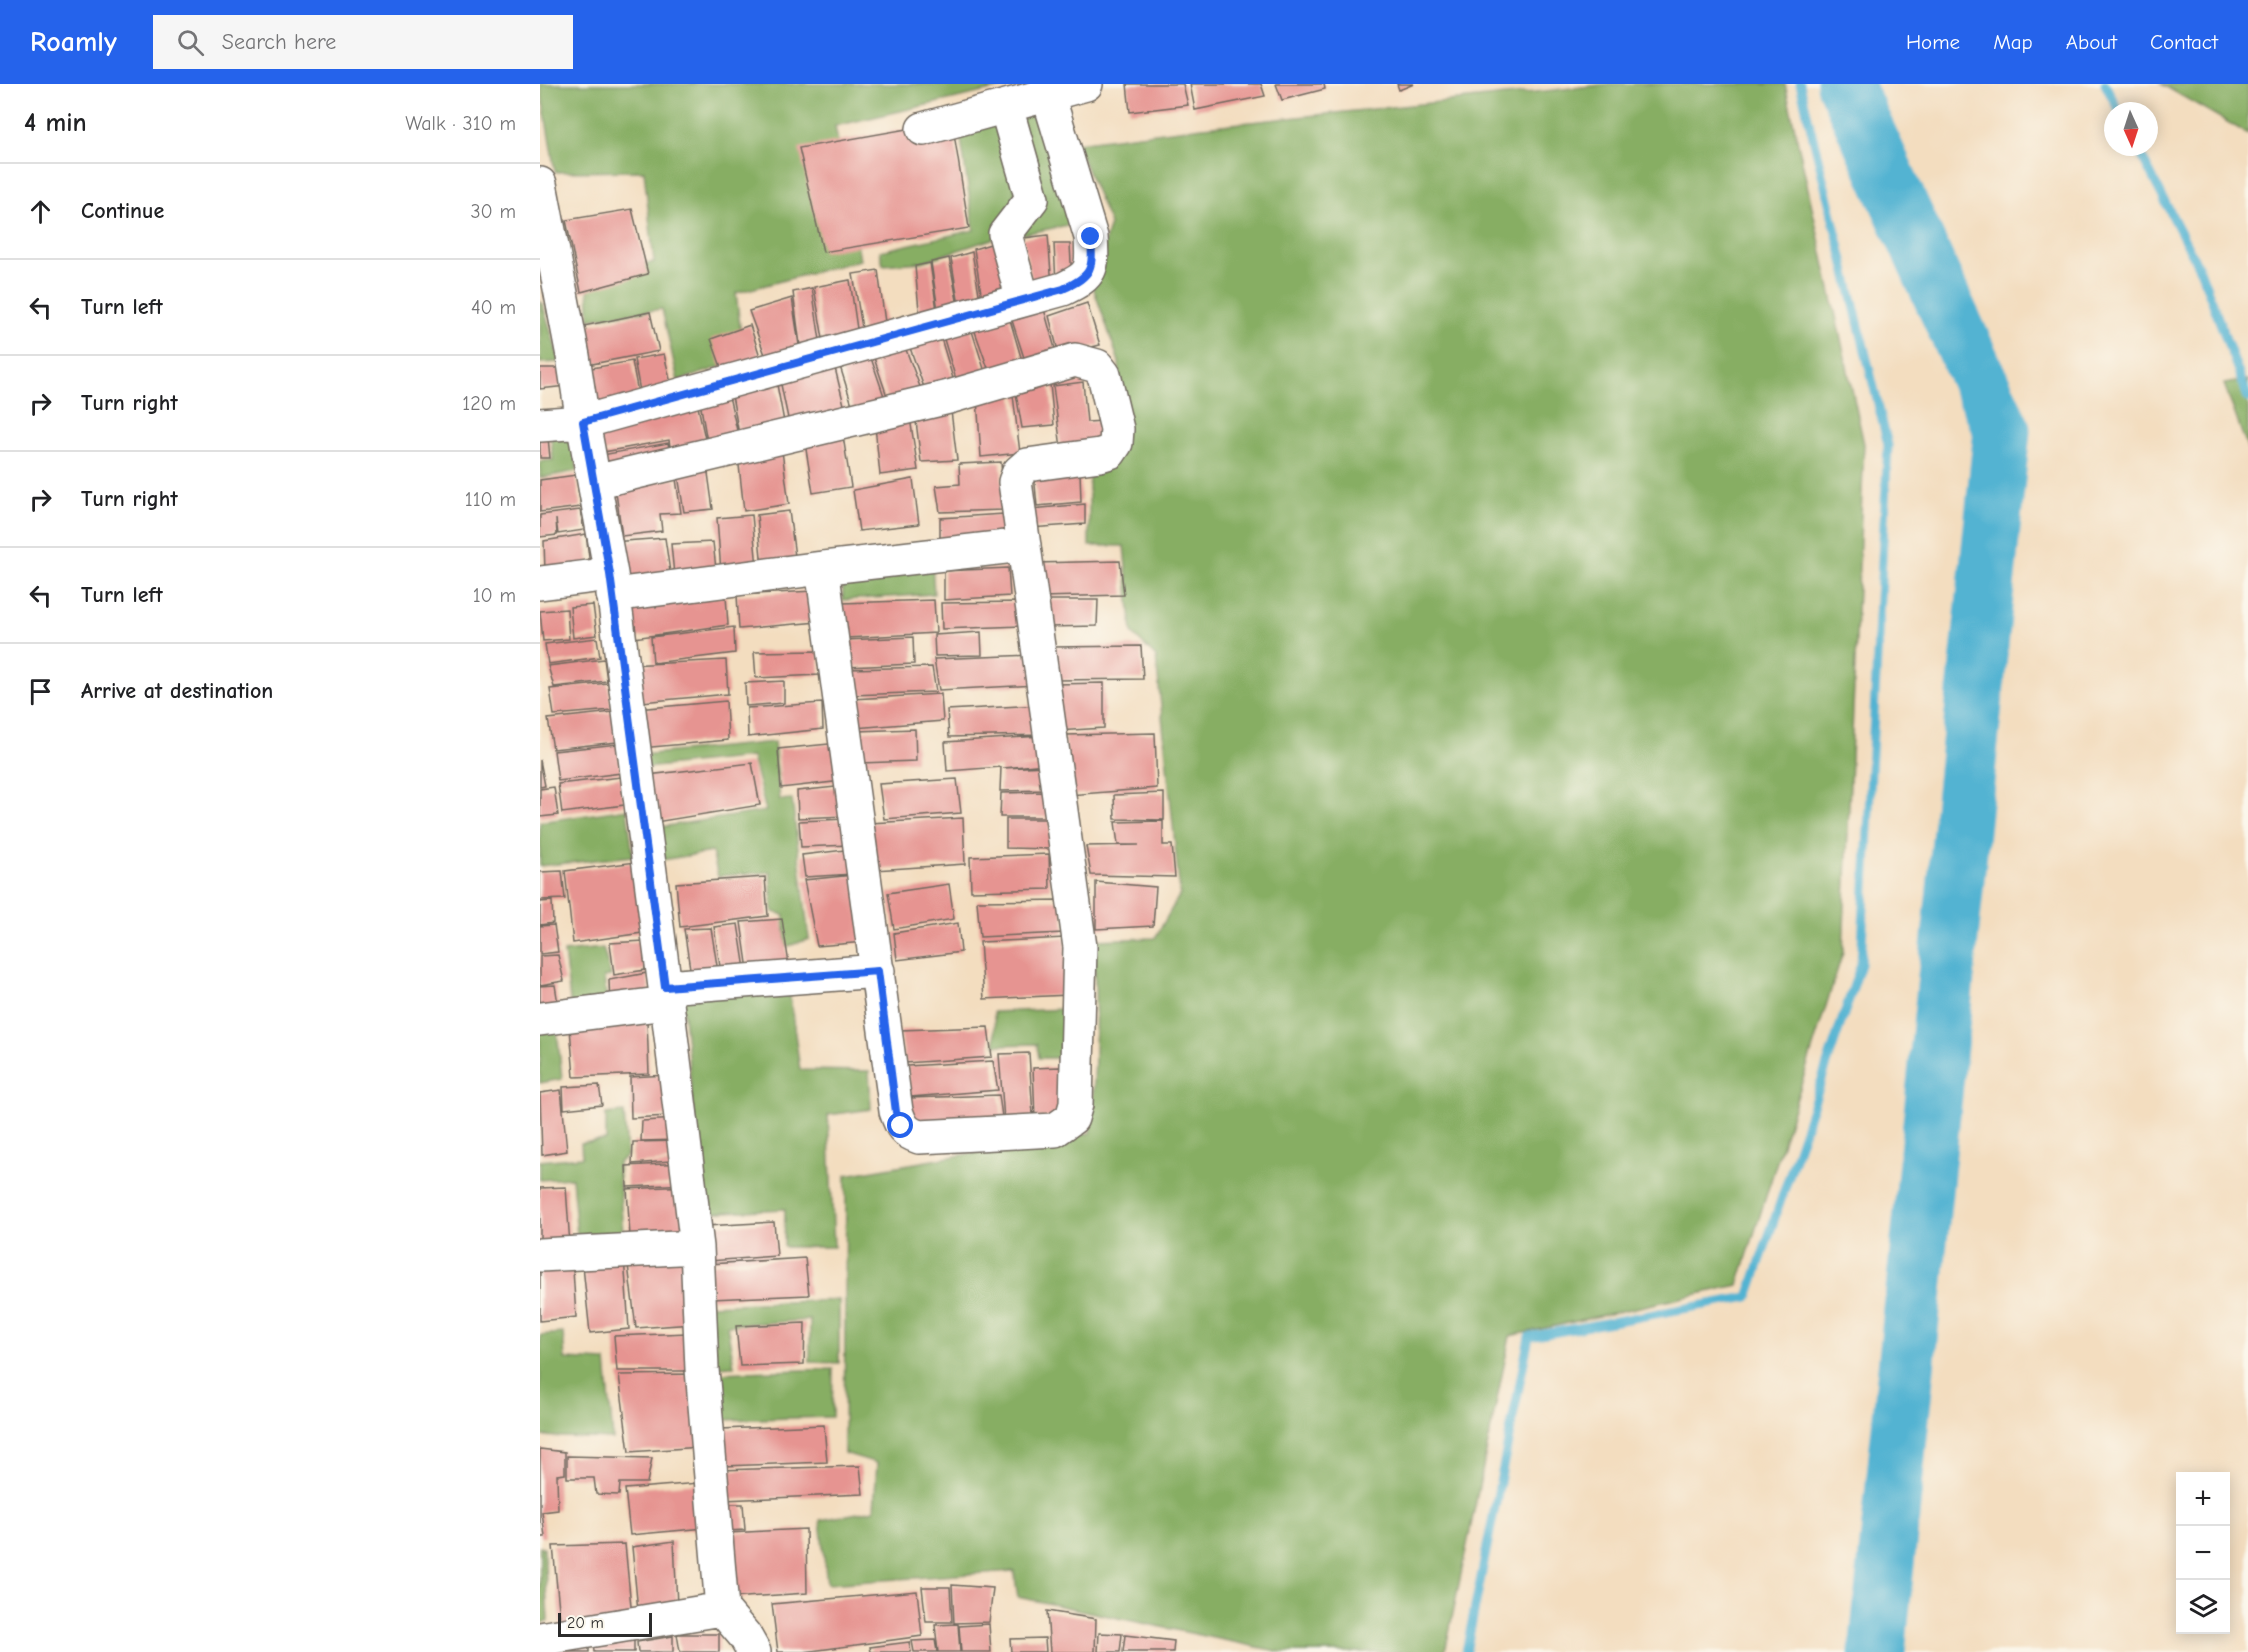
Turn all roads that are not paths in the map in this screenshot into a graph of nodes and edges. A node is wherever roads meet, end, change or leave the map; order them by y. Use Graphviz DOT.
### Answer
graph roads {
  1 [pos="1086,84"];
  2 [pos="1048,95"];
  3 [pos="1006,107"];
  4 [pos="923,129"];
  5 [pos="540,184"];
  6 [pos="549,273"];
  7 [pos="1023,300"];
  8 [pos="583,422"];
  9 [pos="540,425"];
  10 [pos="595,482"];
  11 [pos="1023,545"];
  12 [pos="822,568"];
  13 [pos="540,583"];
  14 [pos="612,585"];
  15 [pos="878,971"];
  16 [pos="666,995"];
  17 [pos="540,1019"];
  18 [pos="697,1247"];
  19 [pos="540,1255"];
  20 [pos="722,1609"];
  21 [pos="540,1639"];
  22 [pos="754,1652"];
  1 -- 2 [label="street"];
  2 -- 3 [label="street"];
  2 -- 7 [label="street"];
  3 -- 4 [label="street"];
  3 -- 7 [label="street"];
  5 -- 6 [label="street"];
  6 -- 8 [label="street"];
  7 -- 8 [label="street"];
  8 -- 9 [label="street"];
  8 -- 10 [label="street"];
  10 -- 11 [label="street"];
  10 -- 14 [label="street"];
  11 -- 12 [label="street"];
  11 -- 15 [label="street"];
  12 -- 14 [label="street"];
  12 -- 15 [label="street"];
  13 -- 14 [label="street"];
  14 -- 16 [label="street"];
  15 -- 16 [label="street"];
  16 -- 17 [label="street"];
  16 -- 18 [label="street"];
  18 -- 19 [label="street"];
  18 -- 20 [label="street"];
  20 -- 21 [label="street"];
  20 -- 22 [label="street"];
}
